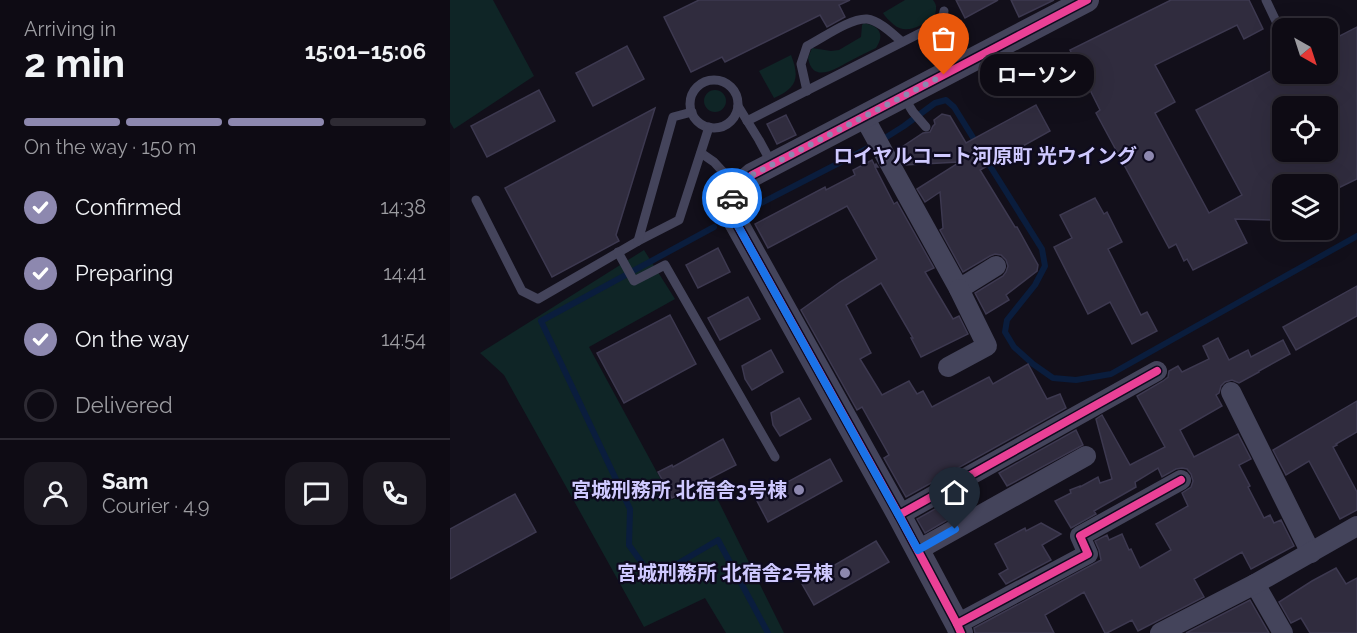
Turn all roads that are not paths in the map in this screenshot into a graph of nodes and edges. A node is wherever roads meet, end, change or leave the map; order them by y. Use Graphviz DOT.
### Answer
graph roads {
  1 [pos="1087,0"];
  2 [pos="1266,0"];
  3 [pos="944,11"];
  4 [pos="1274,18"];
  5 [pos="902,42"];
  6 [pos="807,91"];
  7 [pos="908,104"];
  8 [pos="738,106"];
  9 [pos="692,112"];
  10 [pos="864,117"];
  11 [pos="747,120"];
  12 [pos="924,125"];
  13 [pos="709,127"];
  14 [pos="701,153"];
  15 [pos="772,164"];
  16 [pos="737,188"];
  17 [pos="476,200"];
  18 [pos="638,240"];
  19 [pos="618,252"];
  20 [pos="996,266"];
  21 [pos="959,289"];
  22 [pos="948,367"];
  23 [pos="1157,371"];
  24 [pos="1231,392"];
  25 [pos="1086,456"];
  26 [pos="775,457"];
  27 [pos="1181,480"];
  28 [pos="899,515"];
  29 [pos="1357,526"];
  30 [pos="918,550"];
  31 [pos="1311,553"];
  32 [pos="1255,584"];
  33 [pos="959,629"];
  34 [pos="1167,631"];
  35 [pos="1283,633"];
  1 -- 7 [label="street"];
  2 -- 4 [label="lane"];
  3 -- 5 [label="lane"];
  5 -- 6 [label="lane"];
  5 -- 6 [label="lane"];
  6 -- 11 [label="lane"];
  7 -- 10 [label="street"];
  7 -- 12 [label="lane"];
  8 -- 9 [label="lane"];
  8 -- 11 [label="lane"];
  8 -- 13 [label="lane"];
  9 -- 13 [label="lane"];
  9 -- 18 [label="lane"];
  10 -- 15 [label="street"];
  10 -- 21 [label="street"];
  11 -- 15 [label="lane"];
  13 -- 14 [label="lane"];
  14 -- 16 [label="lane"];
  14 -- 18 [label="lane"];
  15 -- 16 [label="street"];
  16 -- 28 [label="street"];
  17 -- 19 [label="lane"];
  18 -- 19 [label="lane"];
  19 -- 26 [label="lane"];
  20 -- 21 [label="street"];
  21 -- 22 [label="street"];
  23 -- 28 [label="street"];
  24 -- 31 [label="street"];
  25 -- 30 [label="street"];
  27 -- 33 [label="street"];
  28 -- 30 [label="street"];
  29 -- 31 [label="street"];
  30 -- 33 [label="street"];
  31 -- 32 [label="street"];
  32 -- 34 [label="street"];
  32 -- 35 [label="street"];
}
